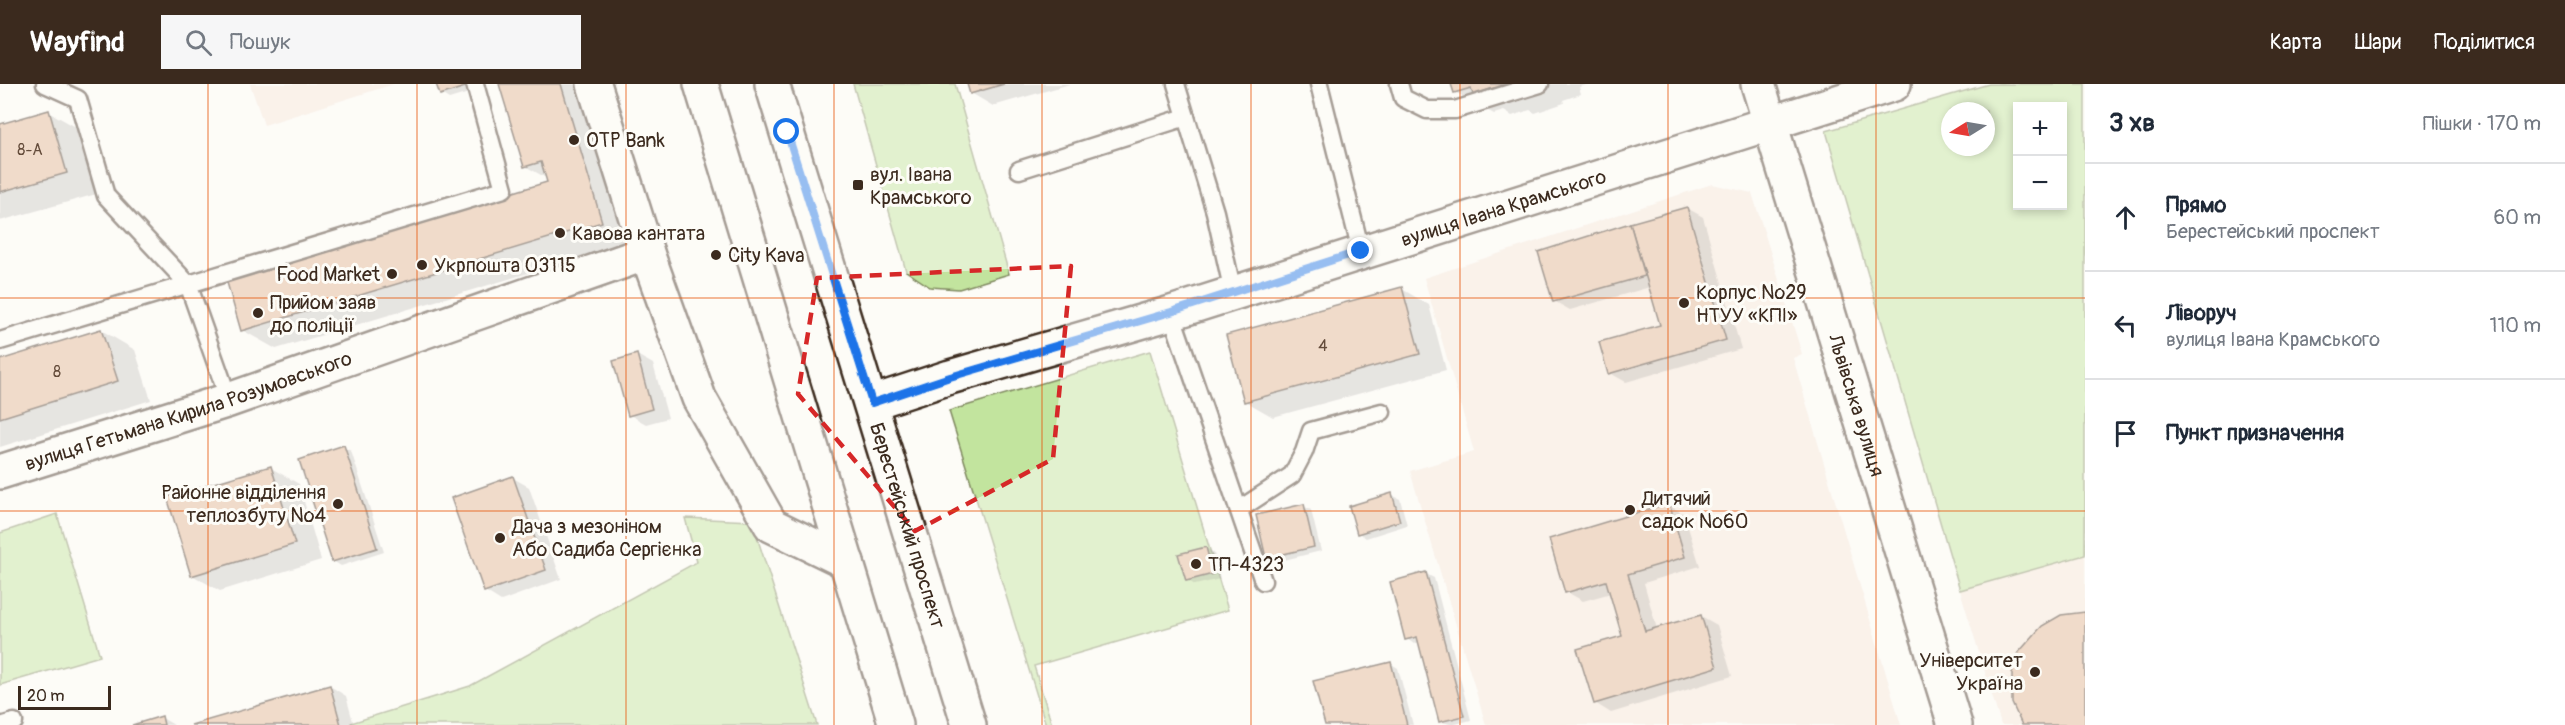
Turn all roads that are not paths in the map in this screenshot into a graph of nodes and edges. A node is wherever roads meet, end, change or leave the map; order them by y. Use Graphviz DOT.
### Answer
graph roads {
  1 [pos="475,84"];
  2 [pos="594,84"];
  3 [pos="700,84"];
  4 [pos="772,84"];
  5 [pos="1176,84"];
  6 [pos="1319,84"];
  7 [pos="1399,84"];
  8 [pos="1540,84"];
  9 [pos="1758,84"];
  10 [pos="1894,84"];
  11 [pos="53,86"];
  12 [pos="1186,117"];
  13 [pos="1770,123"];
  14 [pos="1018,170"];
  15 [pos="1361,251"];
  16 [pos="647,253"];
  17 [pos="188,284"];
  18 [pos="1233,292"];
  19 [pos="1171,312"];
  20 [pos="0,341"];
  21 [pos="229,400"];
  22 [pos="872,403"];
  23 [pos="1382,412"];
  24 [pos="0,472"];
  25 [pos="1240,510"];
  26 [pos="847,562"];
  27 [pos="1263,581"];
  28 [pos="896,725"];
  29 [pos="969,725"];
  30 [pos="1955,725"];
  1 -- 17 [label="lane"];
  2 -- 16 [label="street"];
  3 -- 26 [label="street"];
  4 -- 22 [label="street, Берестейський проспект"];
  5 -- 12 [label="lane"];
  6 -- 15 [label="lane"];
  7 -- 8 [label="lane"];
  9 -- 13 [label="street, Львівська вулиця"];
  10 -- 13 [label="street, вулиця Івана Крамського"];
  11 -- 17 [label="lane"];
  12 -- 14 [label="lane"];
  12 -- 18 [label="lane"];
  13 -- 15 [label="street, вулиця Івана Крамського"];
  13 -- 30 [label="street, Львівська вулиця"];
  15 -- 18 [label="street, вулиця Івана Крамського"];
  16 -- 21 [label="street, вулиця Гетьмана Кирила Розумовського"];
  16 -- 26 [label="street"];
  17 -- 20 [label="lane"];
  17 -- 21 [label="lane"];
  18 -- 19 [label="street, вулиця Івана Крамського"];
  19 -- 22 [label="street, вулиця Івана Крамського"];
  19 -- 25 [label="lane"];
  21 -- 24 [label="street, вулиця Гетьмана Кирила Розумовського"];
  22 -- 29 [label="street, Берестейський проспект"];
  23 -- 25 [label="lane"];
  25 -- 27 [label="lane"];
  26 -- 28 [label="street"];
}
